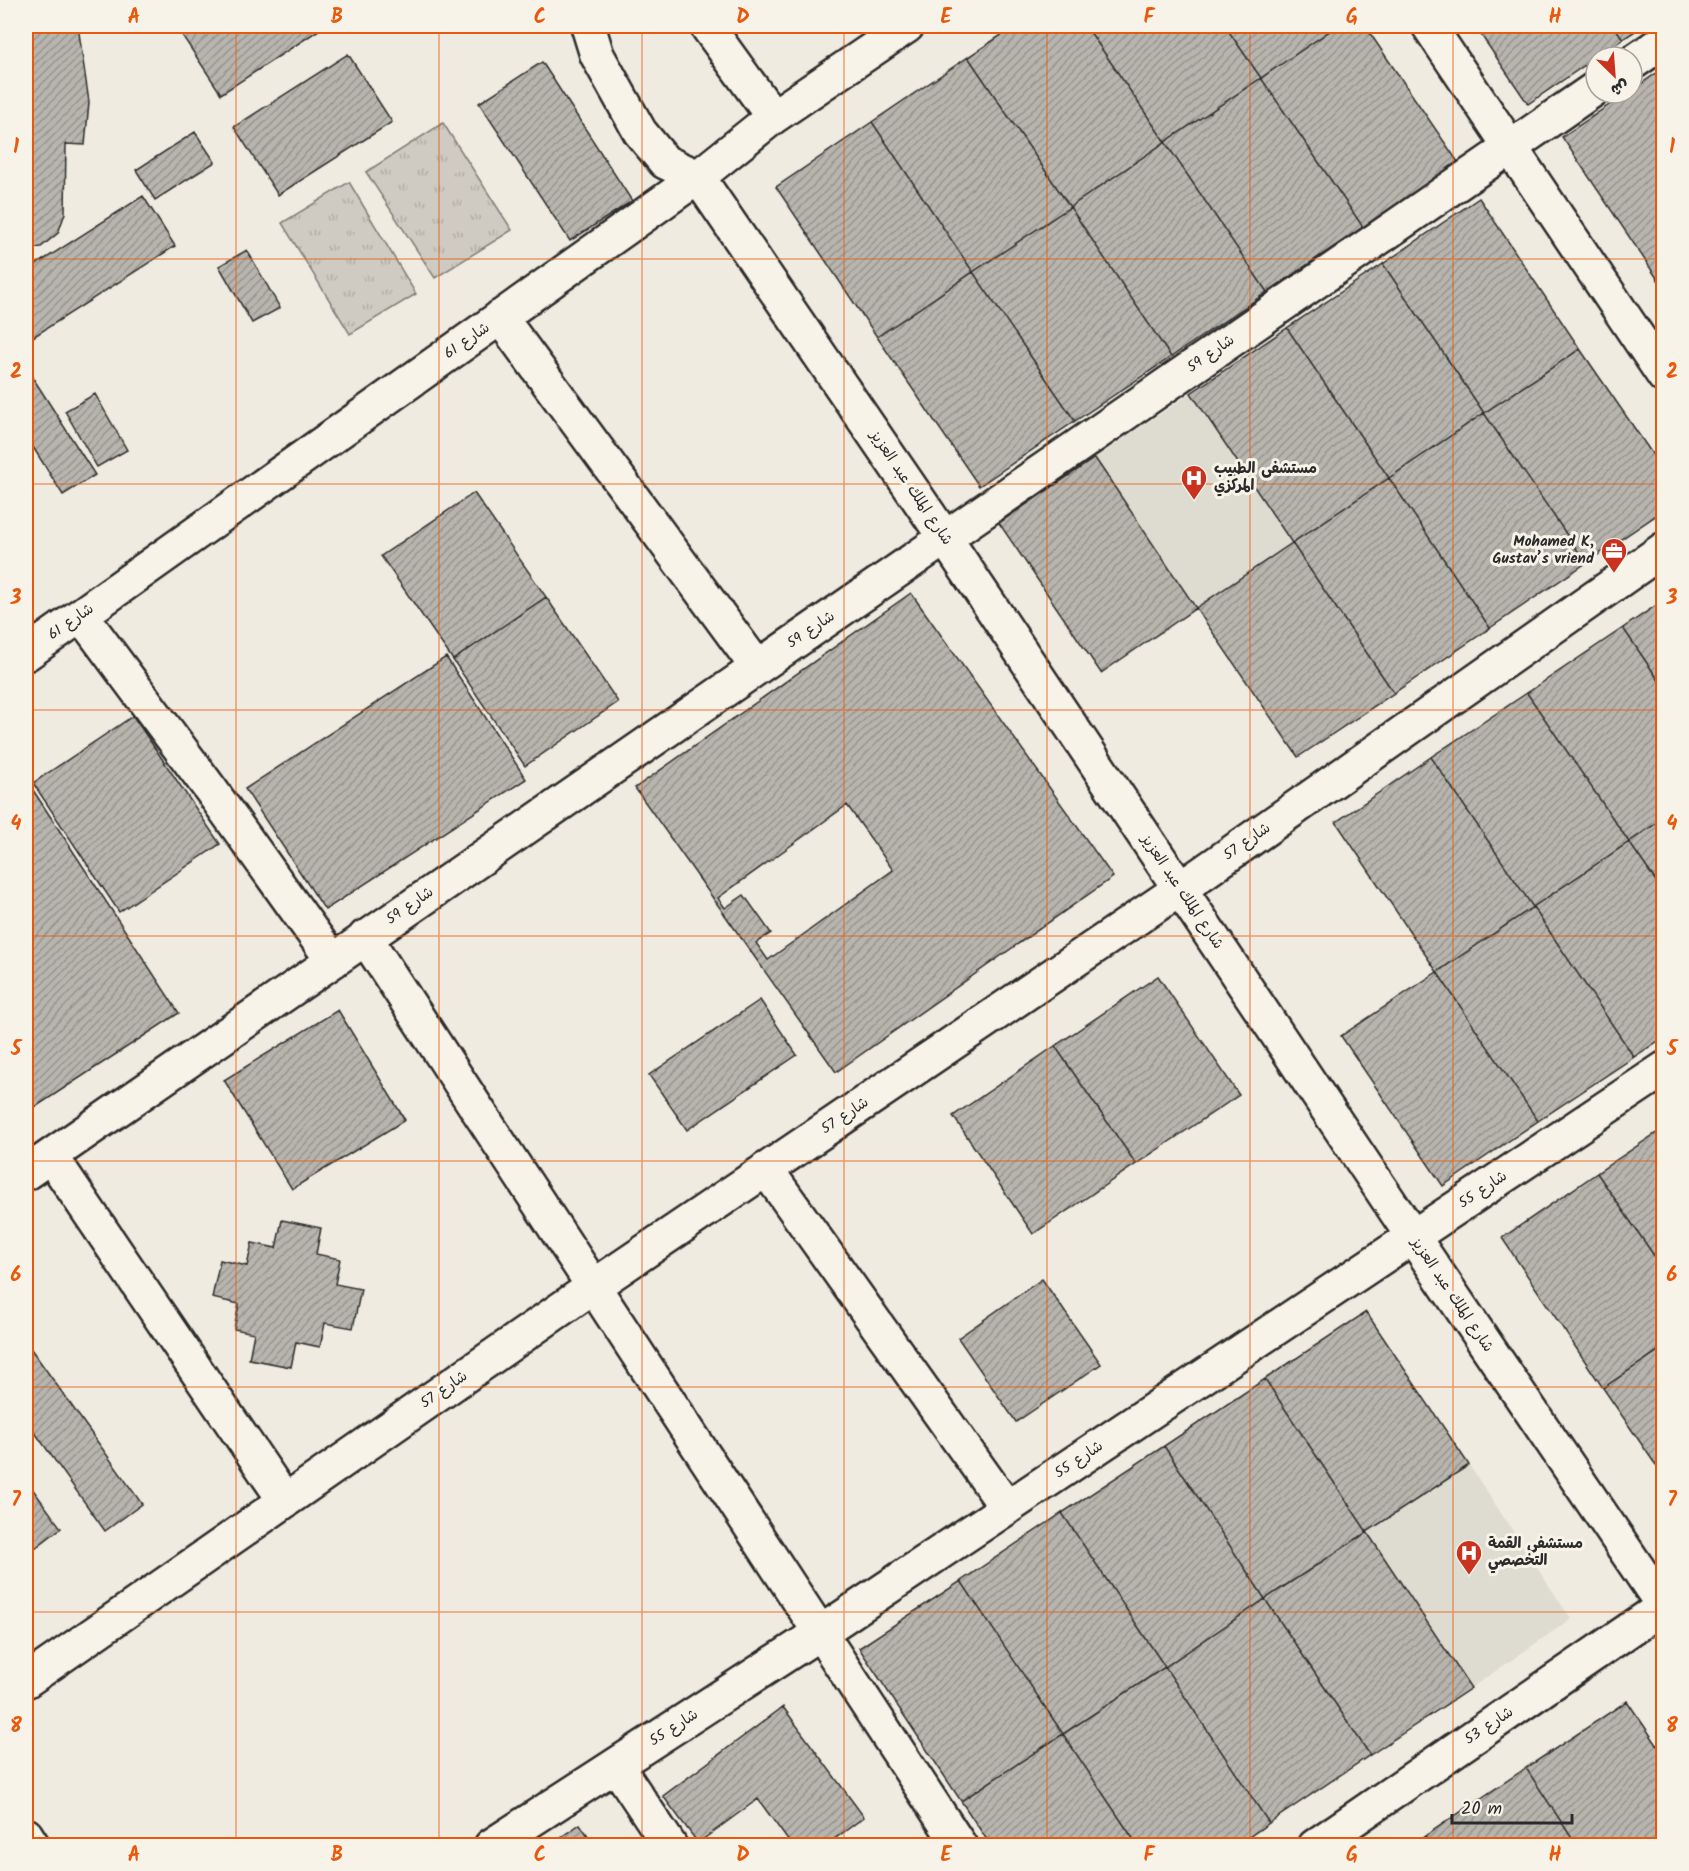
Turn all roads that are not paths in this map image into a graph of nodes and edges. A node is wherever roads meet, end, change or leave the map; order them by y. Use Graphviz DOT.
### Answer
graph roads {
  1 [pos="588,26"];
  2 [pos="707,26"];
  3 [pos="907,26"];
  4 [pos="1429,26"];
  5 [pos="1664,41"];
  6 [pos="1644,55"];
  7 [pos="1584,96"];
  8 [pos="773,117"];
  9 [pos="1510,147"];
  10 [pos="698,177"];
  11 [pos="500,317"];
  12 [pos="1664,376"];
  13 [pos="945,538"];
  14 [pos="1664,549"];
  15 [pos="81,615"];
  16 [pos="26,654"];
  17 [pos="757,667"];
  18 [pos="1180,889"];
  19 [pos="365,937"];
  20 [pos="333,961"];
  21 [pos="1664,1069"];
  22 [pos="38,1165"];
  23 [pos="766,1169"];
  24 [pos="1413,1237"];
  25 [pos="594,1286"];
  26 [pos="285,1501"];
  27 [pos="1007,1508"];
  28 [pos="1663,1606"];
  29 [pos="818,1634"];
  30 [pos="26,1680"];
  31 [pos="616,1765"];
  32 [pos="26,1835"];
  33 [pos="33,1845"];
  34 [pos="491,1845"];
  35 [pos="670,1845"];
  36 [pos="960,1845"];
  37 [pos="1315,1845"];
  1 -- 10 [label="street"];
  2 -- 8 [label="street"];
  3 -- 8 [label="street, شارع 61"];
  4 -- 9 [label="street"];
  5 -- 6 [label="street"];
  7 -- 9 [label="street, شارع 59"];
  8 -- 10 [label="street, شارع 61"];
  9 -- 12 [label="street"];
  9 -- 13 [label="street, شارع 59"];
  10 -- 11 [label="street, شارع 61"];
  10 -- 13 [label="street, شارع الملك عبد العزيز"];
  11 -- 15 [label="street, شارع 61"];
  11 -- 17 [label="street"];
  13 -- 17 [label="street, شارع 59"];
  13 -- 18 [label="street, شارع الملك عبد العزيز"];
  14 -- 18 [label="street, شارع 57"];
  15 -- 16 [label="street, شارع 61"];
  15 -- 20 [label="street"];
  17 -- 19 [label="street, شارع 59"];
  18 -- 23 [label="street, شارع 57"];
  18 -- 24 [label="street, شارع الملك عبد العزيز"];
  19 -- 20 [label="street, شارع 59"];
  19 -- 25 [label="street"];
  20 -- 22 [label="street, شارع 59"];
  21 -- 24 [label="street, شارع 55"];
  22 -- 26 [label="street"];
  23 -- 25 [label="street, شارع 57"];
  23 -- 27 [label="street"];
  24 -- 27 [label="street, شارع 55"];
  24 -- 28 [label="street, شارع الملك عبد العزيز"];
  25 -- 26 [label="street, شارع 57"];
  25 -- 29 [label="street"];
  26 -- 30 [label="street, شارع 57"];
  27 -- 29 [label="street, شارع 55"];
  28 -- 37 [label="street, شارع 53"];
  29 -- 31 [label="street, شارع 55"];
  29 -- 36 [label="street"];
  31 -- 34 [label="street, شارع 55"];
  31 -- 35 [label="street"];
  32 -- 33 [label="street"];
}
